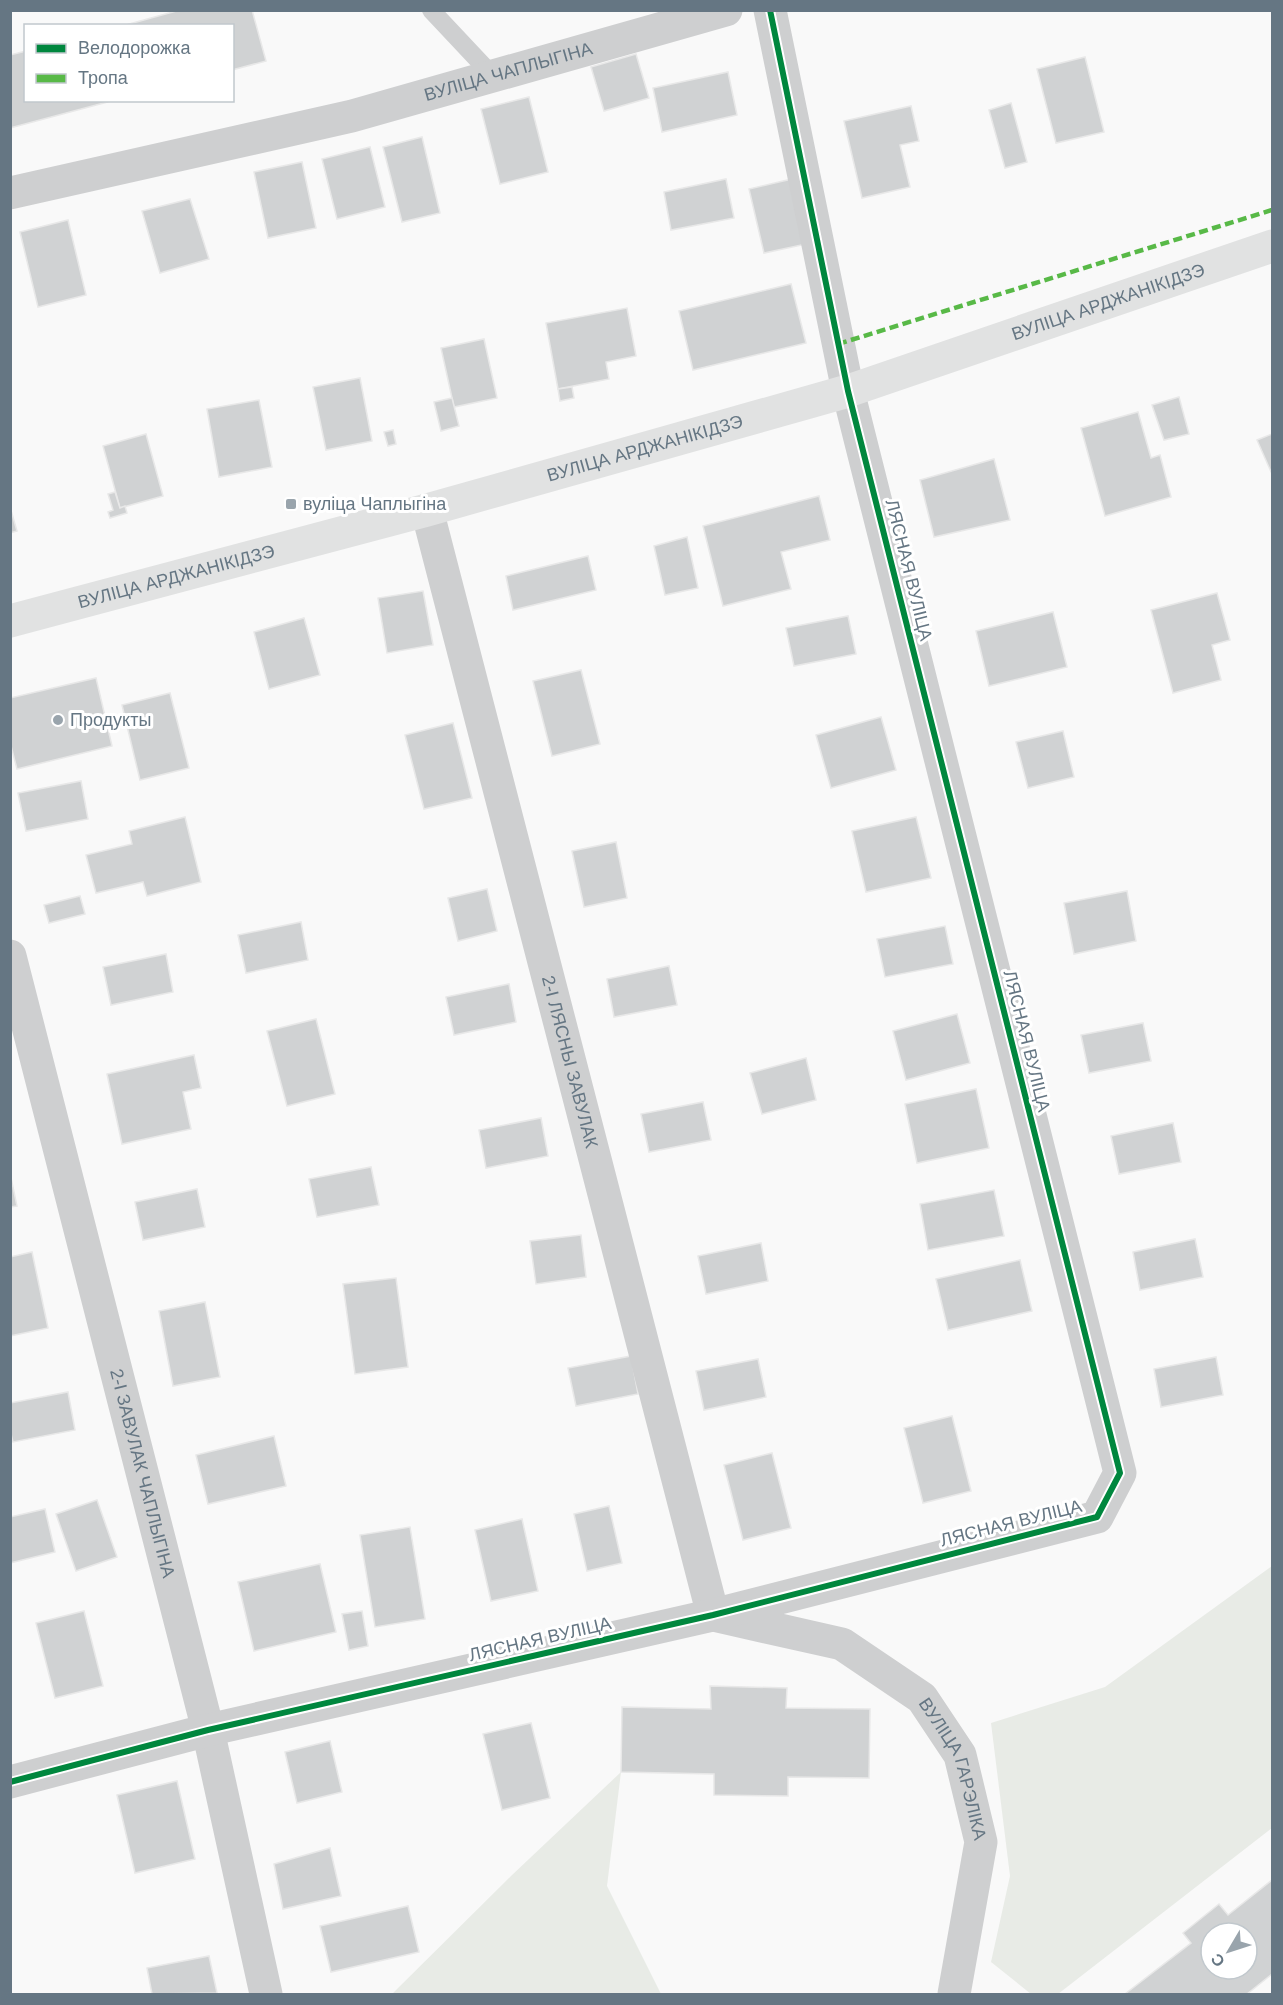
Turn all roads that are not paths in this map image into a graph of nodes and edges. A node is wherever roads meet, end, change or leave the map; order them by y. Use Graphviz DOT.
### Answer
graph roads {
  1 [pos="431,10"];
  2 [pos="726,10"];
  3 [pos="770,10"];
  4 [pos="493,76"];
  5 [pos="10,193"];
  6 [pos="1272,246"];
  7 [pos="848,391"];
  8 [pos="427,510"];
  9 [pos="10,621"];
  10 [pos="10,956"];
  11 [pos="16,1000"];
  12 [pos="713,1615"];
  13 [pos="208,1730"];
  14 [pos="10,1782"];
  15 [pos="266,1995"];
  16 [pos="954,1995"];
  1 -- 4 [label="lane"];
  2 -- 4 [label="street, ВУЛІЦА ЧАПЛЫГІНА"];
  3 -- 7 [label="street, ЛЯСНАЯ ВУЛІЦА"];
  4 -- 5 [label="street, ВУЛІЦА ЧАПЛЫГІНА"];
  6 -- 7 [label="main road, ВУЛІЦА АРДЖАНІКІДЗЭ"];
  7 -- 8 [label="main road, ВУЛІЦА АРДЖАНІКІДЗЭ"];
  7 -- 12 [label="street, ЛЯСНАЯ ВУЛІЦА"];
  8 -- 9 [label="main road, ВУЛІЦА АРДЖАНІКІДЗЭ"];
  8 -- 12 [label="street, 2-І ЛЯСНЫ ЗАВУЛАК"];
  10 -- 11 [label="street, 2-І ЗАВУЛАК ЧАПЛЫГІНА"];
  11 -- 13 [label="street, 2-І ЗАВУЛАК ЧАПЛЫГІНА"];
  12 -- 13 [label="street, ЛЯСНАЯ ВУЛІЦА"];
  12 -- 16 [label="street, ВУЛІЦА ГАРЭЛІКА"];
  13 -- 14 [label="street, ЛЯСНАЯ ВУЛІЦА"];
  13 -- 15 [label="street, 2-І ЗАВУЛАК ЧАПЛЫГІНА"];
}
